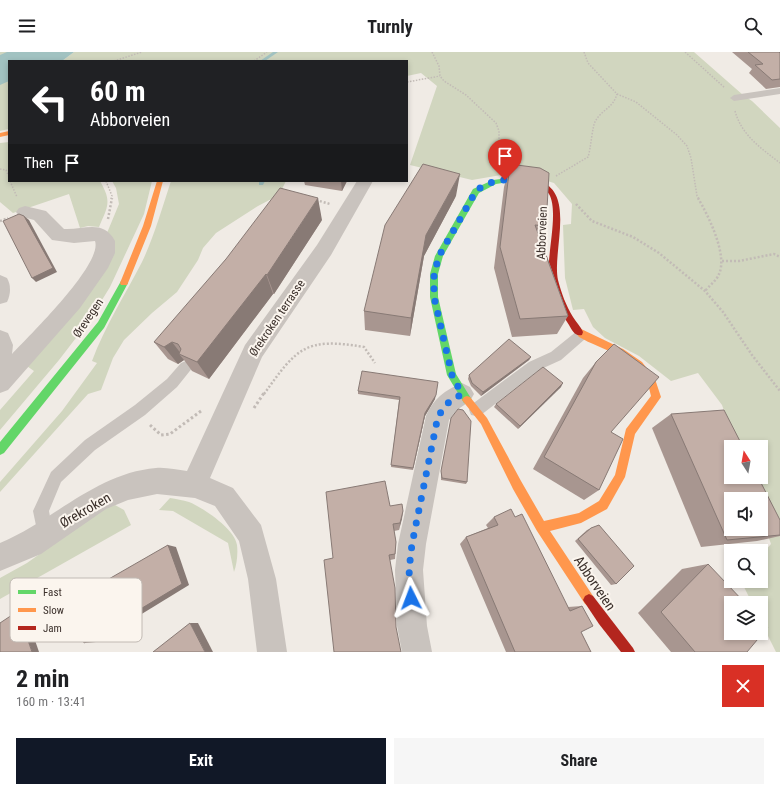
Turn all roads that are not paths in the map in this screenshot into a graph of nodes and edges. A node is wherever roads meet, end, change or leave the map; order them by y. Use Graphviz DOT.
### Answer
graph roads {
  1 [pos="780,91"];
  2 [pos="734,98"];
  3 [pos="160,182"];
  4 [pos="364,182"];
  5 [pos="25,212"];
  6 [pos="0,282"];
  7 [pos="0,296"];
  8 [pos="581,335"];
  9 [pos="0,339"];
  10 [pos="186,368"];
  11 [pos="0,369"];
  12 [pos="0,383"];
  13 [pos="469,402"];
  14 [pos="0,450"];
  15 [pos="195,485"];
  16 [pos="541,527"];
  17 [pos="45,534"];
  18 [pos="0,557"];
  19 [pos="272,652"];
  20 [pos="417,652"];
  21 [pos="629,652"];
  1 -- 2 [label="lane"];
  3 -- 14 [label="street, Ørevegen"];
  4 -- 15 [label="street, Ørekroken terrasse"];
  5 -- 12 [label="street"];
  6 -- 7 [label="street"];
  8 -- 13 [label="lane"];
  8 -- 13 [label="street, Abborveien"];
  8 -- 16 [label="street"];
  9 -- 11 [label="street"];
  10 -- 17 [label="lane"];
  13 -- 16 [label="street, Abborveien"];
  13 -- 20 [label="street"];
  15 -- 17 [label="street, Ørekroken"];
  15 -- 19 [label="street, Ørekroken"];
  16 -- 21 [label="street, Abborveien"];
  17 -- 18 [label="street, Ørekroken"];
}
